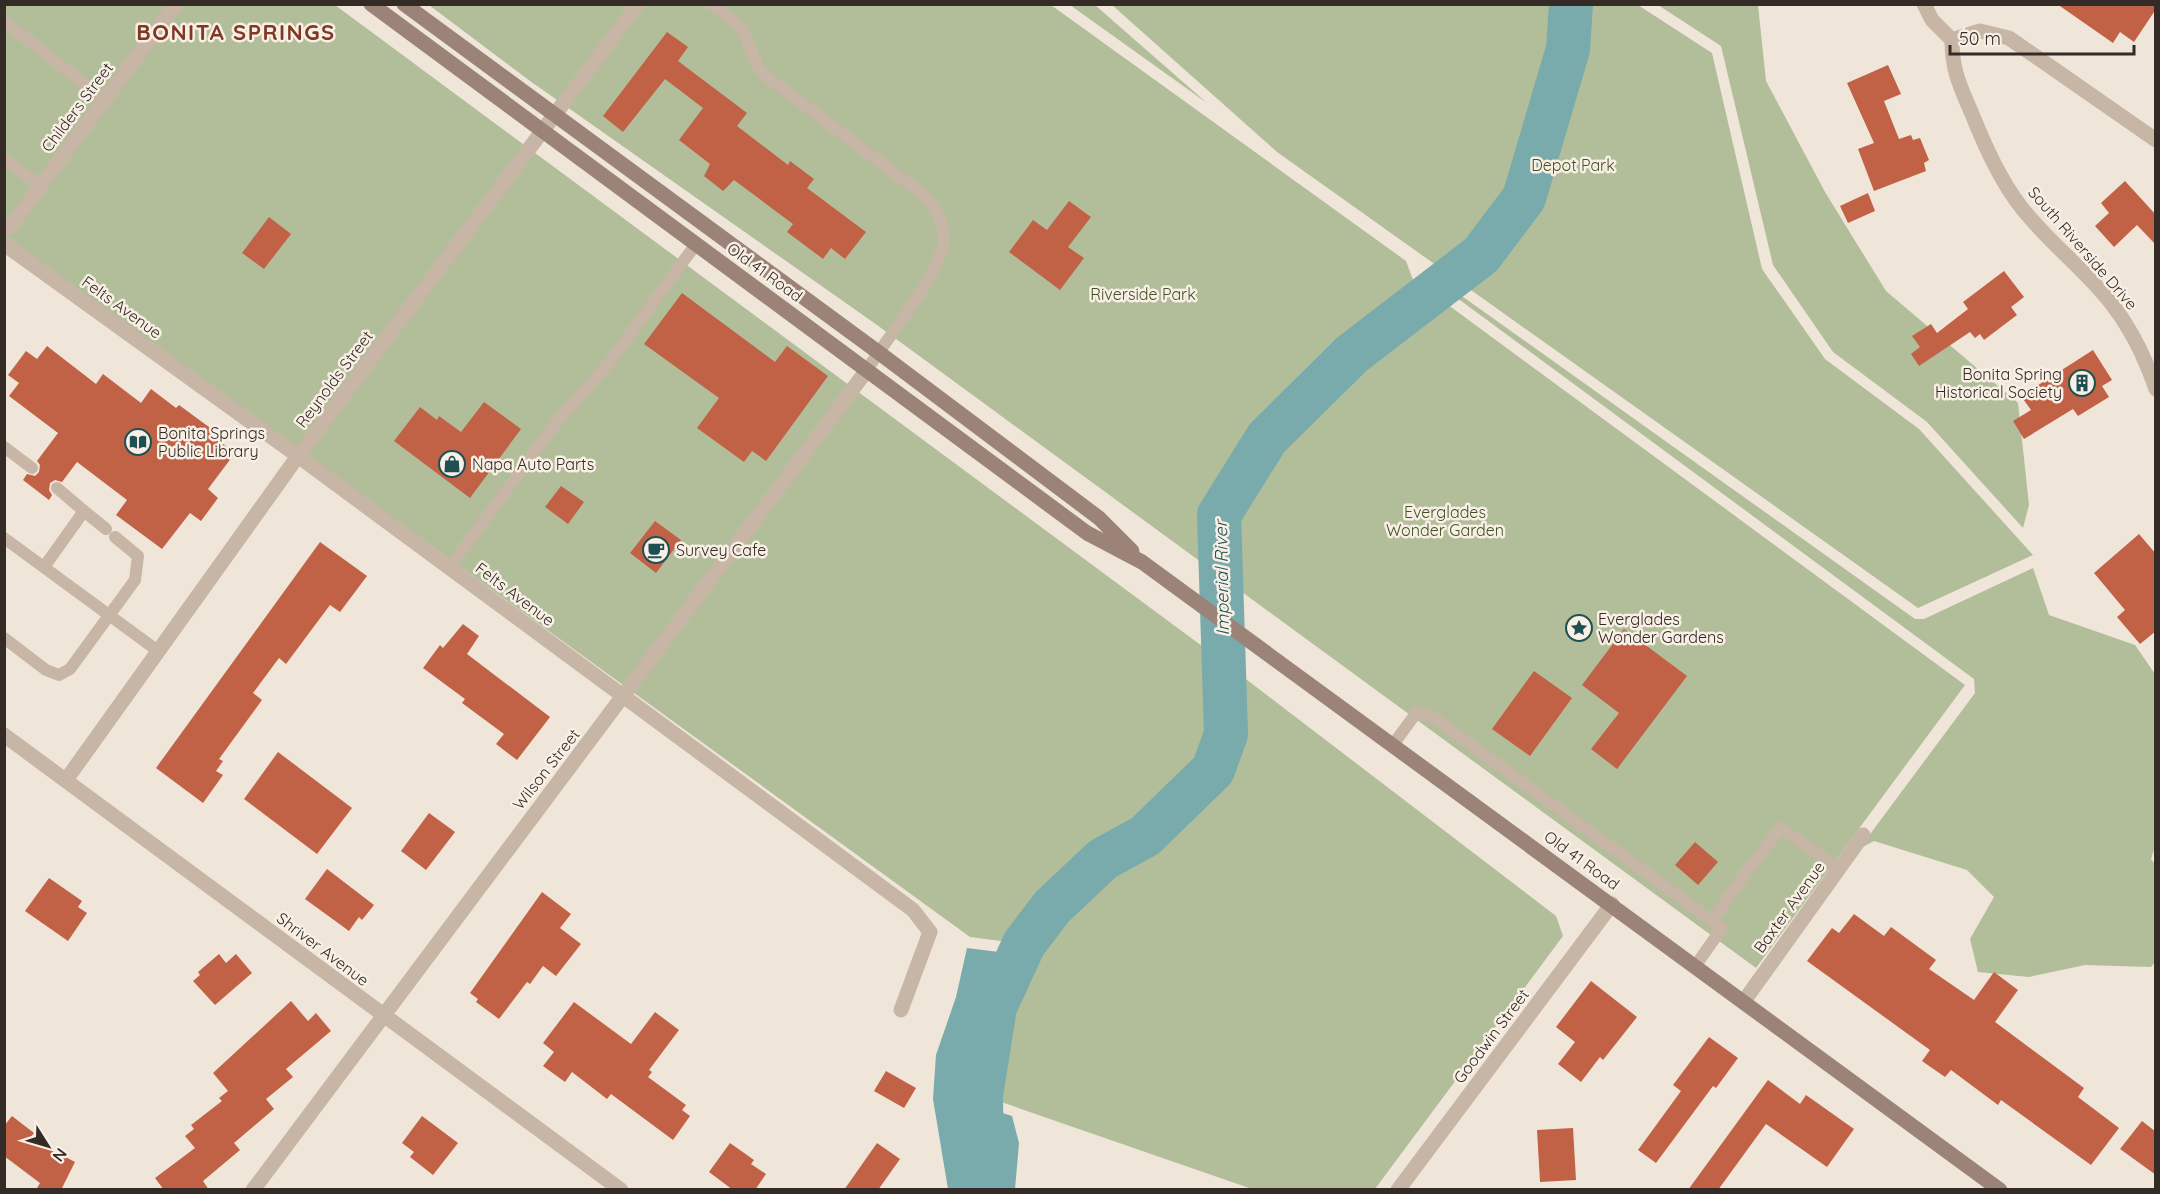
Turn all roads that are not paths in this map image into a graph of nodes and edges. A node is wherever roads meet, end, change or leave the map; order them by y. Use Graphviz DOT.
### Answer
graph roads {
  1 [pos="176,4"];
  2 [pos="371,4"];
  3 [pos="404,4"];
  4 [pos="638,4"];
  5 [pos="711,4"];
  6 [pos="1924,4"];
  7 [pos="4,21"];
  8 [pos="1952,40"];
  9 [pos="105,100"];
  10 [pos="555,114"];
  11 [pos="543,130"];
  12 [pos="2156,140"];
  13 [pos="4,159"];
  14 [pos="41,186"];
  15 [pos="4,229"];
  16 [pos="4,244"];
  17 [pos="696,244"];
  18 [pos="878,352"];
  19 [pos="867,370"];
  20 [pos="2156,389"];
  21 [pos="4,447"];
  22 [pos="298,456"];
  23 [pos="32,468"];
  24 [pos="57,488"];
  25 [pos="84,511"];
  26 [pos="4,538"];
  27 [pos="1142,562"];
  28 [pos="44,567"];
  29 [pos="449,568"];
  30 [pos="110,616"];
  31 [pos="4,638"];
  32 [pos="158,651"];
  33 [pos="624,697"];
  34 [pos="4,735"];
  35 [pos="1392,746"];
  36 [pos="66,780"];
  37 [pos="1863,836"];
  38 [pos="1839,869"];
  39 [pos="1612,904"];
  40 [pos="1712,921"];
  41 [pos="1696,966"];
  42 [pos="1744,1001"];
  43 [pos="901,1010"];
  44 [pos="383,1016"];
  45 [pos="253,1190"];
  46 [pos="621,1190"];
  47 [pos="1398,1190"];
  48 [pos="2000,1190"];
  1 -- 9 [label="street, Childers Street"];
  2 -- 11 [label="street, Old 41 Road"];
  3 -- 10 [label="street, Old 41 Road"];
  4 -- 10 [label="street, Reynolds Street"];
  5 -- 18 [label="lane"];
  6 -- 8 [label="street"];
  7 -- 9 [label="lane"];
  8 -- 12 [label="street"];
  8 -- 20 [label="street, South Riverside Drive"];
  9 -- 14 [label="street, Childers Street"];
  10 -- 11 [label="street, Reynolds Street"];
  10 -- 18 [label="street, Old 41 Road"];
  11 -- 17 [label="street, Old 41 Road"];
  11 -- 22 [label="street, Reynolds Street"];
  13 -- 14 [label="lane"];
  14 -- 15 [label="street, Childers Street"];
  16 -- 22 [label="street, Felts Avenue"];
  17 -- 19 [label="street, Old 41 Road"];
  17 -- 29 [label="lane"];
  18 -- 19 [label="lane"];
  18 -- 27 [label="street, Old 41 Road"];
  19 -- 27 [label="street, Old 41 Road"];
  19 -- 33 [label="street, Wilson Street"];
  21 -- 23 [label="lane"];
  22 -- 29 [label="street, Felts Avenue"];
  22 -- 32 [label="street, Reynolds Street"];
  24 -- 25 [label="lane"];
  25 -- 28 [label="lane"];
  25 -- 30 [label="lane"];
  26 -- 28 [label="lane"];
  27 -- 35 [label="street, Old 41 Road"];
  28 -- 30 [label="lane"];
  29 -- 33 [label="street, Felts Avenue"];
  30 -- 31 [label="lane"];
  30 -- 32 [label="lane"];
  32 -- 36 [label="street, Reynolds Street"];
  33 -- 43 [label="street, Felts Avenue"];
  33 -- 44 [label="street, Wilson Street"];
  34 -- 36 [label="street, Shriver Avenue"];
  35 -- 39 [label="street, Old 41 Road"];
  35 -- 40 [label="lane"];
  36 -- 44 [label="street, Shriver Avenue"];
  37 -- 38 [label="street, Baxter Avenue"];
  38 -- 40 [label="lane"];
  38 -- 42 [label="street, Baxter Avenue"];
  39 -- 41 [label="street, Old 41 Road"];
  39 -- 47 [label="street, Goodwin Street"];
  40 -- 41 [label="lane"];
  41 -- 42 [label="street, Old 41 Road"];
  42 -- 48 [label="street, Old 41 Road"];
  44 -- 45 [label="street, Wilson Street"];
  44 -- 46 [label="street, Shriver Avenue"];
}
